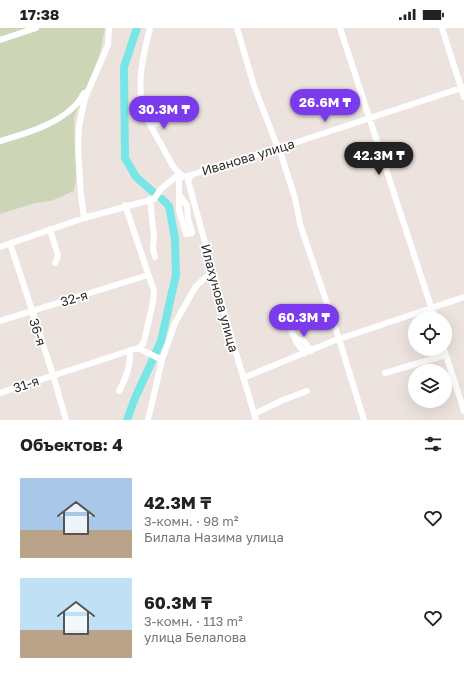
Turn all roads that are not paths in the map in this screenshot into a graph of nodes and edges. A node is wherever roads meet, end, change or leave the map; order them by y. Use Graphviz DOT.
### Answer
graph roads {
  1 [pos="36,28"];
  2 [pos="109,28"];
  3 [pos="150,28"];
  4 [pos="237,28"];
  5 [pos="340,28"];
  6 [pos="442,28"];
  7 [pos="0,40"];
  8 [pos="93,80"];
  9 [pos="462,88"];
  10 [pos="464,97"];
  11 [pos="370,118"];
  12 [pos="172,119"];
  13 [pos="150,125"];
  14 [pos="0,141"];
  15 [pos="279,148"];
  16 [pos="181,175"];
  17 [pos="191,175"];
  18 [pos="180,196"];
  19 [pos="152,199"];
  20 [pos="125,206"];
  21 [pos="84,218"];
  22 [pos="50,229"];
  23 [pos="10,243"];
  24 [pos="0,246"];
  25 [pos="155,257"];
  26 [pos="55,263"];
  27 [pos="213,271"];
  28 [pos="148,275"];
  29 [pos="464,297"];
  30 [pos="431,308"];
  31 [pos="31,311"];
  32 [pos="432,312"];
  33 [pos="0,321"];
  34 [pos="291,330"];
  35 [pos="339,339"];
  36 [pos="138,348"];
  37 [pos="130,350"];
  38 [pos="308,352"];
  39 [pos="434,356"];
  40 [pos="446,356"];
  41 [pos="162,360"];
  42 [pos="385,373"];
  43 [pos="52,375"];
  44 [pos="242,378"];
  45 [pos="119,391"];
  46 [pos="307,391"];
  47 [pos="0,394"];
  48 [pos="464,411"];
  49 [pos="255,417"];
  50 [pos="66,420"];
  51 [pos="148,420"];
  52 [pos="364,420"];
  1 -- 7 [label="street"];
  2 -- 8 [label="street"];
  3 -- 13 [label="street"];
  4 -- 15 [label="street"];
  5 -- 11 [label="street"];
  6 -- 9 [label="street"];
  8 -- 14 [label="street"];
  8 -- 21 [label="street"];
  9 -- 10 [label="street"];
  9 -- 11 [label="street, Иванова улица"];
  11 -- 15 [label="street, Иванова улица"];
  11 -- 30 [label="street"];
  12 -- 13 [label="street"];
  13 -- 16 [label="street"];
  15 -- 17 [label="street, Иванова улица"];
  15 -- 35 [label="street"];
  16 -- 17 [label="street, Иванова улица"];
  16 -- 18 [label="street"];
  16 -- 19 [label="street"];
  17 -- 27 [label="street, Илахунова улица"];
  18 -- 18 [label="street"];
  19 -- 20 [label="street"];
  19 -- 25 [label="street"];
  20 -- 21 [label="street"];
  20 -- 28 [label="street"];
  21 -- 22 [label="street"];
  22 -- 23 [label="street"];
  22 -- 26 [label="street"];
  23 -- 24 [label="street"];
  23 -- 31 [label="street, 36-я"];
  27 -- 41 [label="street"];
  27 -- 44 [label="street, Илахунова улица"];
  28 -- 31 [label="street, 32-я"];
  28 -- 36 [label="street"];
  29 -- 30 [label="street"];
  30 -- 32 [label="street"];
  30 -- 35 [label="street"];
  31 -- 33 [label="street, 32-я"];
  31 -- 43 [label="street, 36-я"];
  34 -- 38 [label="street"];
  35 -- 38 [label="street"];
  35 -- 52 [label="street"];
  36 -- 37 [label="street, 31-я"];
  36 -- 41 [label="street"];
  37 -- 43 [label="street, 31-я"];
  37 -- 45 [label="street"];
  38 -- 44 [label="street"];
  39 -- 42 [label="street"];
  40 -- 48 [label="street"];
  41 -- 51 [label="street"];
  43 -- 47 [label="street, 31-я"];
  43 -- 50 [label="street, 36-я"];
  44 -- 49 [label="street, Илахунова улица"];
  46 -- 49 [label="street"];
}
